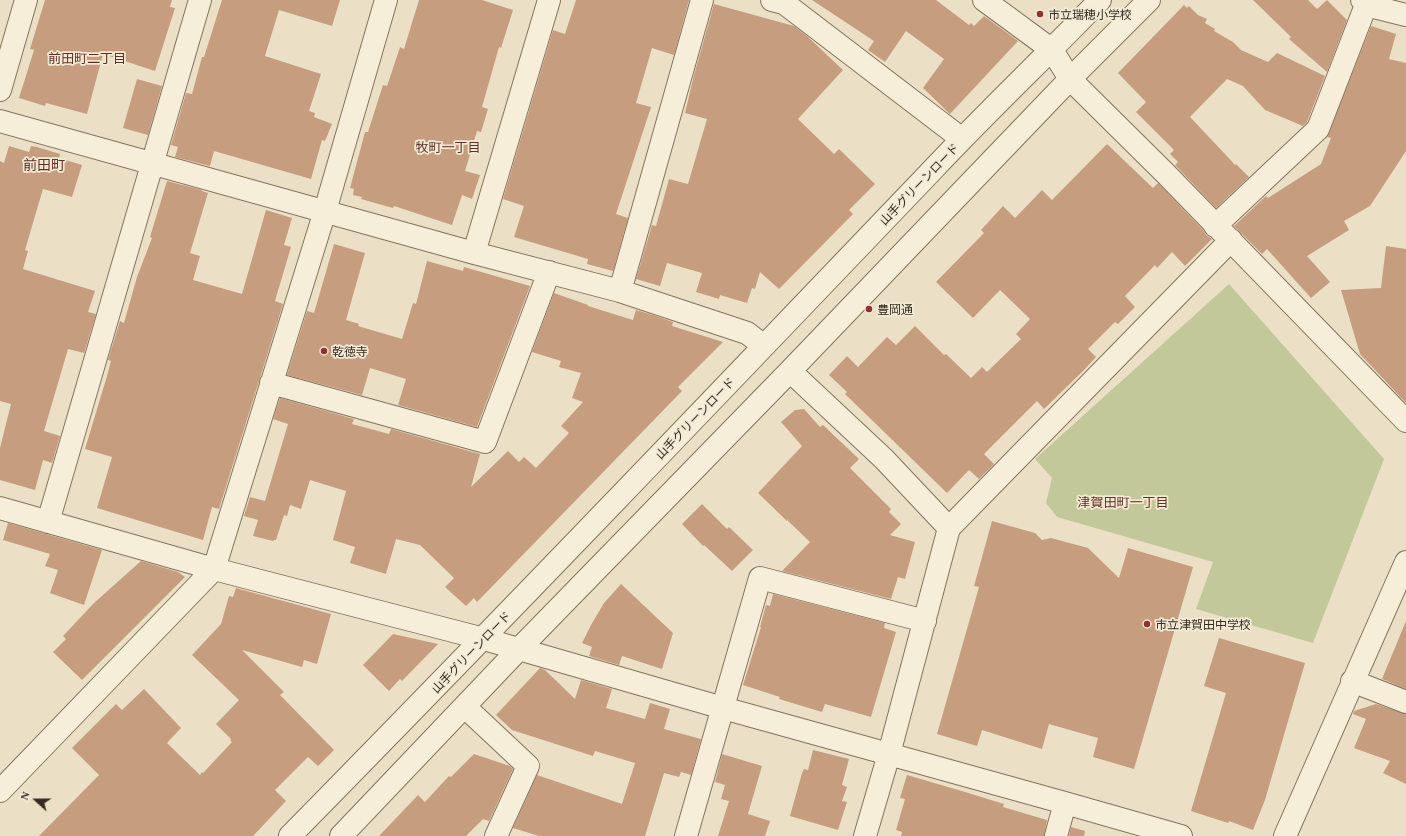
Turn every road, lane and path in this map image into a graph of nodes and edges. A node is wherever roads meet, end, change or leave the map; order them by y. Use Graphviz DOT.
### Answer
graph roads {
  1 [pos="26,0"];
  2 [pos="200,0"];
  3 [pos="386,0"];
  4 [pos="549,0"];
  5 [pos="702,0"];
  6 [pos="772,0"];
  7 [pos="984,0"];
  8 [pos="1100,0"];
  9 [pos="1149,0"];
  10 [pos="1364,2"];
  11 [pos="1406,15"];
  12 [pos="1052,50"];
  13 [pos="1070,79"];
  14 [pos="0,90"];
  15 [pos="0,121"];
  16 [pos="962,139"];
  17 [pos="153,163"];
  18 [pos="325,211"];
  19 [pos="1215,226"];
  20 [pos="1231,240"];
  21 [pos="474,253"];
  22 [pos="549,272"];
  23 [pos="620,291"];
  24 [pos="764,346"];
  25 [pos="790,371"];
  26 [pos="271,384"];
  27 [pos="1406,421"];
  28 [pos="0,508"];
  29 [pos="48,522"];
  30 [pos="949,528"];
  31 [pos="1406,562"];
  32 [pos="214,569"];
  33 [pos="925,621"];
  34 [pos="484,638"];
  35 [pos="519,649"];
  36 [pos="1352,681"];
  37 [pos="1406,702"];
  38 [pos="465,707"];
  39 [pos="723,708"];
  40 [pos="889,754"];
  41 [pos="0,791"];
  42 [pos="1065,803"];
  43 [pos="290,836"];
  44 [pos="341,836"];
  45 [pos="496,836"];
  46 [pos="686,836"];
  47 [pos="865,836"];
  48 [pos="1056,836"];
  49 [pos="1181,836"];
  50 [pos="1285,836"];
  1 -- 14 [label="street"];
  2 -- 17 [label="street"];
  3 -- 18 [label="street"];
  4 -- 21 [label="street"];
  5 -- 23 [label="street"];
  6 -- 16 [label="street"];
  7 -- 12 [label="street"];
  8 -- 12 [label="street, 山手グリーンロード"];
  9 -- 13 [label="street"];
  10 -- 11 [label="street"];
  10 -- 19 [label="street"];
  12 -- 13 [label="street"];
  12 -- 16 [label="street, 山手グリーンロード"];
  13 -- 19 [label="street"];
  13 -- 25 [label="street"];
  15 -- 17 [label="street"];
  16 -- 24 [label="street, 山手グリーンロード"];
  17 -- 18 [label="street"];
  17 -- 29 [label="street"];
  18 -- 21 [label="street"];
  18 -- 26 [label="street"];
  19 -- 20 [label="street"];
  20 -- 27 [label="street"];
  20 -- 30 [label="street"];
  21 -- 22 [label="street"];
  22 -- 23 [label="street"];
  22 -- 26 [label="street"];
  23 -- 24 [label="street"];
  24 -- 34 [label="street, 山手グリーンロード"];
  25 -- 30 [label="street"];
  25 -- 35 [label="street"];
  26 -- 32 [label="street"];
  28 -- 29 [label="street"];
  29 -- 32 [label="street"];
  30 -- 33 [label="street"];
  31 -- 36 [label="street"];
  32 -- 34 [label="street"];
  32 -- 41 [label="street"];
  33 -- 39 [label="street"];
  33 -- 40 [label="street"];
  34 -- 35 [label="street"];
  34 -- 43 [label="street, 山手グリーンロード"];
  35 -- 38 [label="street"];
  35 -- 39 [label="street"];
  36 -- 37 [label="street"];
  36 -- 50 [label="street"];
  38 -- 44 [label="street"];
  38 -- 45 [label="street"];
  39 -- 40 [label="street"];
  39 -- 46 [label="street"];
  40 -- 42 [label="street"];
  40 -- 47 [label="street"];
  42 -- 48 [label="street"];
  42 -- 49 [label="street"];
}
